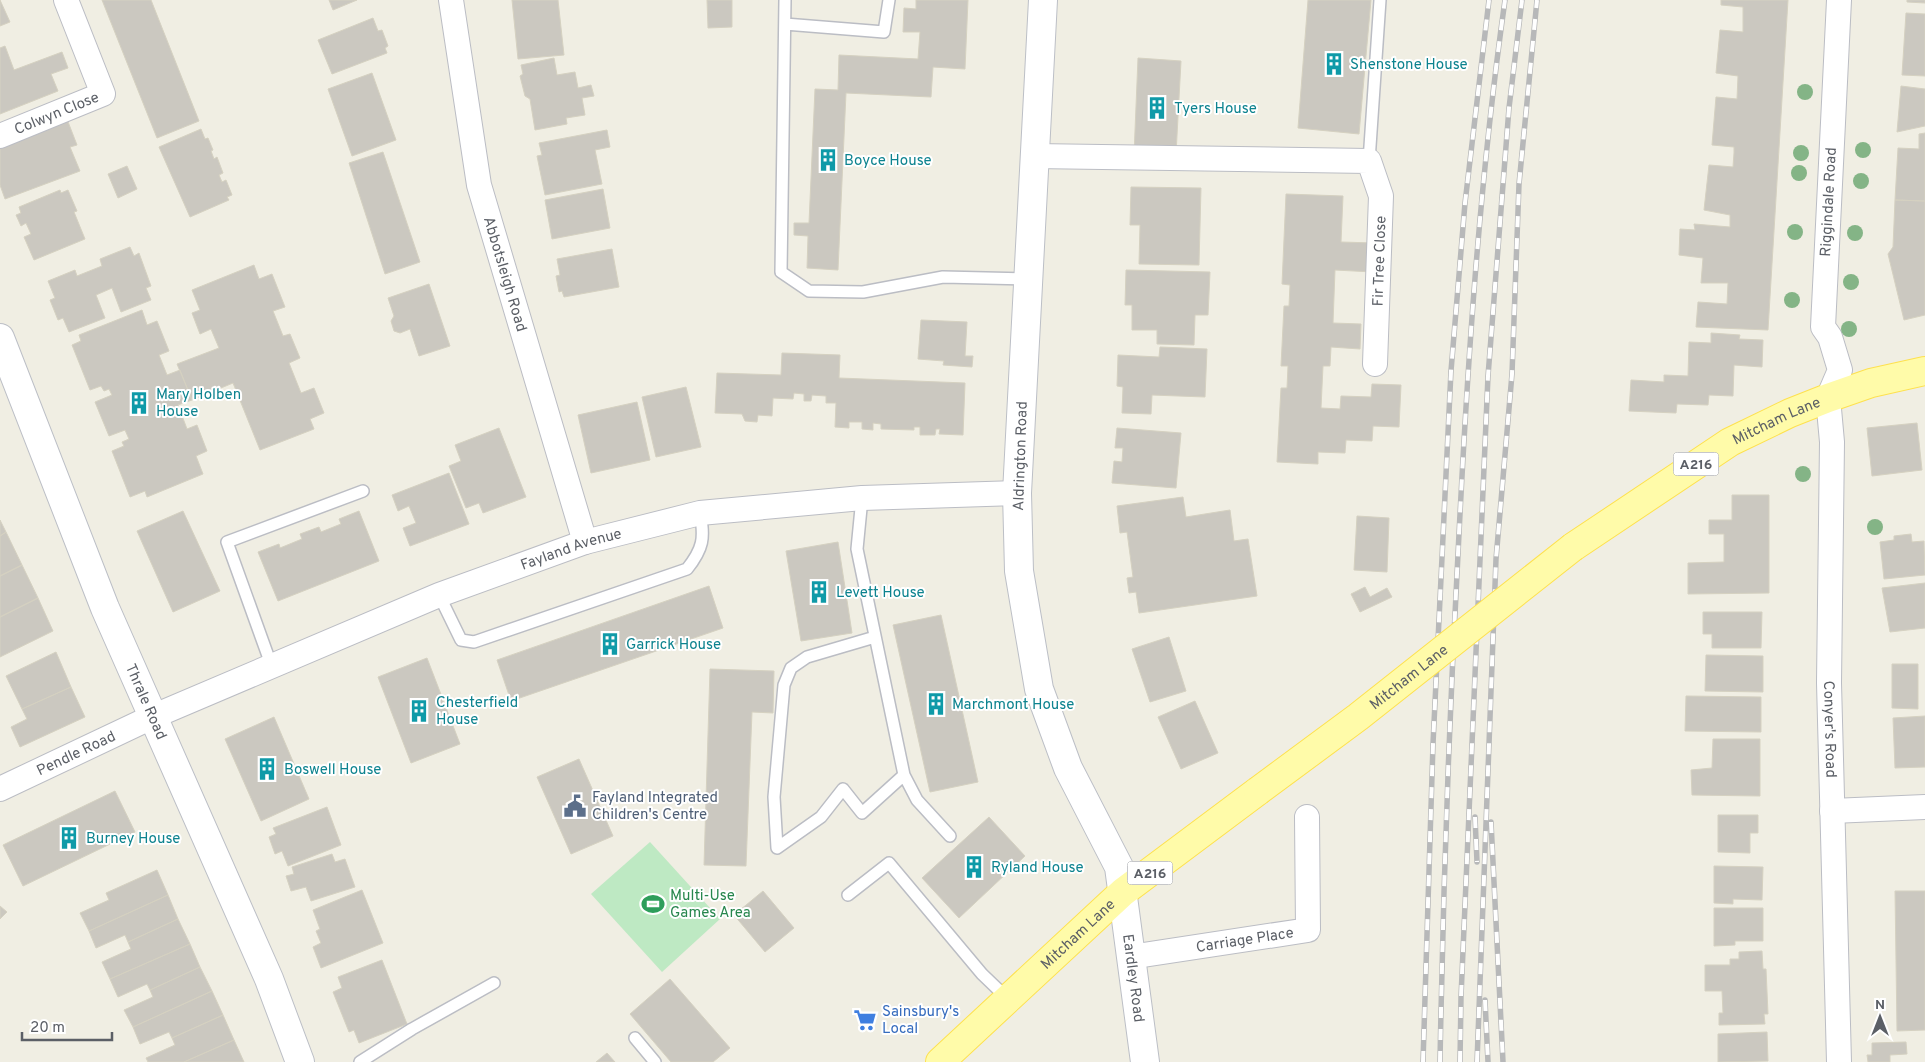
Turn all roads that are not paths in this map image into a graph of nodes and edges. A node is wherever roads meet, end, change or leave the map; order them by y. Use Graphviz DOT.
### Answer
graph roads {
  1 [pos="66,0"];
  2 [pos="451,0"];
  3 [pos="786,0"];
  4 [pos="889,0"];
  5 [pos="1043,0"];
  6 [pos="1380,0"];
  7 [pos="1839,0"];
  8 [pos="785,24"];
  9 [pos="0,136"];
  10 [pos="1034,156"];
  11 [pos="1369,161"];
  12 [pos="1028,279"];
  13 [pos="0,338"];
  14 [pos="1375,364"];
  15 [pos="1925,371"];
  16 [pos="7,379"];
  17 [pos="1828,398"];
  18 [pos="363,490"];
  19 [pos="1017,492"];
  20 [pos="862,498"];
  21 [pos="700,512"];
  22 [pos="585,542"];
  23 [pos="439,595"];
  24 [pos="875,637"];
  25 [pos="272,667"];
  26 [pos="152,717"];
  27 [pos="904,775"];
  28 [pos="0,788"];
  29 [pos="1925,807"];
  30 [pos="1832,811"];
  31 [pos="1307,816"];
  32 [pos="950,836"];
  33 [pos="1123,892"];
  34 [pos="848,895"];
  35 [pos="1130,957"];
  36 [pos="494,983"];
  37 [pos="1008,999"];
  38 [pos="635,1038"];
  39 [pos="300,1062"];
  40 [pos="360,1062"];
  41 [pos="655,1062"];
  42 [pos="940,1062"];
  43 [pos="1145,1062"];
  44 [pos="1839,1062"];
  1 -- 9 [label="street, Colwyn Close"];
  2 -- 22 [label="street, Abbotsleigh Road"];
  3 -- 8 [label="lane"];
  4 -- 8 [label="lane"];
  5 -- 10 [label="street, Aldrington Road"];
  6 -- 11 [label="lane"];
  7 -- 17 [label="street, Riggindale Road"];
  8 -- 12 [label="lane"];
  10 -- 11 [label="street"];
  10 -- 12 [label="street, Aldrington Road"];
  11 -- 14 [label="street, Fir Tree Close"];
  12 -- 19 [label="street, Aldrington Road"];
  13 -- 16 [label="street, Thrale Road"];
  15 -- 17 [label="main road, Mitcham Lane / A216"];
  16 -- 26 [label="street, Thrale Road"];
  17 -- 30 [label="street, Conyer's Road"];
  17 -- 33 [label="main road, Mitcham Lane / A216, bridge"];
  18 -- 25 [label="lane"];
  19 -- 20 [label="street, Fayland Avenue"];
  19 -- 33 [label="street, Aldrington Road"];
  20 -- 21 [label="street, Fayland Avenue"];
  20 -- 24 [label="lane"];
  21 -- 22 [label="street, Fayland Avenue"];
  21 -- 23 [label="lane"];
  22 -- 23 [label="street, Fayland Avenue"];
  23 -- 25 [label="street, Fayland Avenue"];
  24 -- 27 [label="lane"];
  24 -- 27 [label="lane"];
  25 -- 26 [label="street, Fayland Avenue"];
  26 -- 28 [label="street, Pendle Road"];
  26 -- 39 [label="street, Thrale Road"];
  27 -- 32 [label="lane"];
  29 -- 30 [label="street"];
  30 -- 44 [label="street, Conyer's Road"];
  31 -- 35 [label="street, Carriage Place"];
  33 -- 35 [label="street, Eardley Road"];
  33 -- 37 [label="main road, Mitcham Lane / A216"];
  34 -- 37 [label="lane"];
  35 -- 43 [label="street, Eardley Road"];
  36 -- 40 [label="lane"];
  37 -- 42 [label="main road, Mitcham Lane / A216"];
  38 -- 41 [label="lane"];
}
